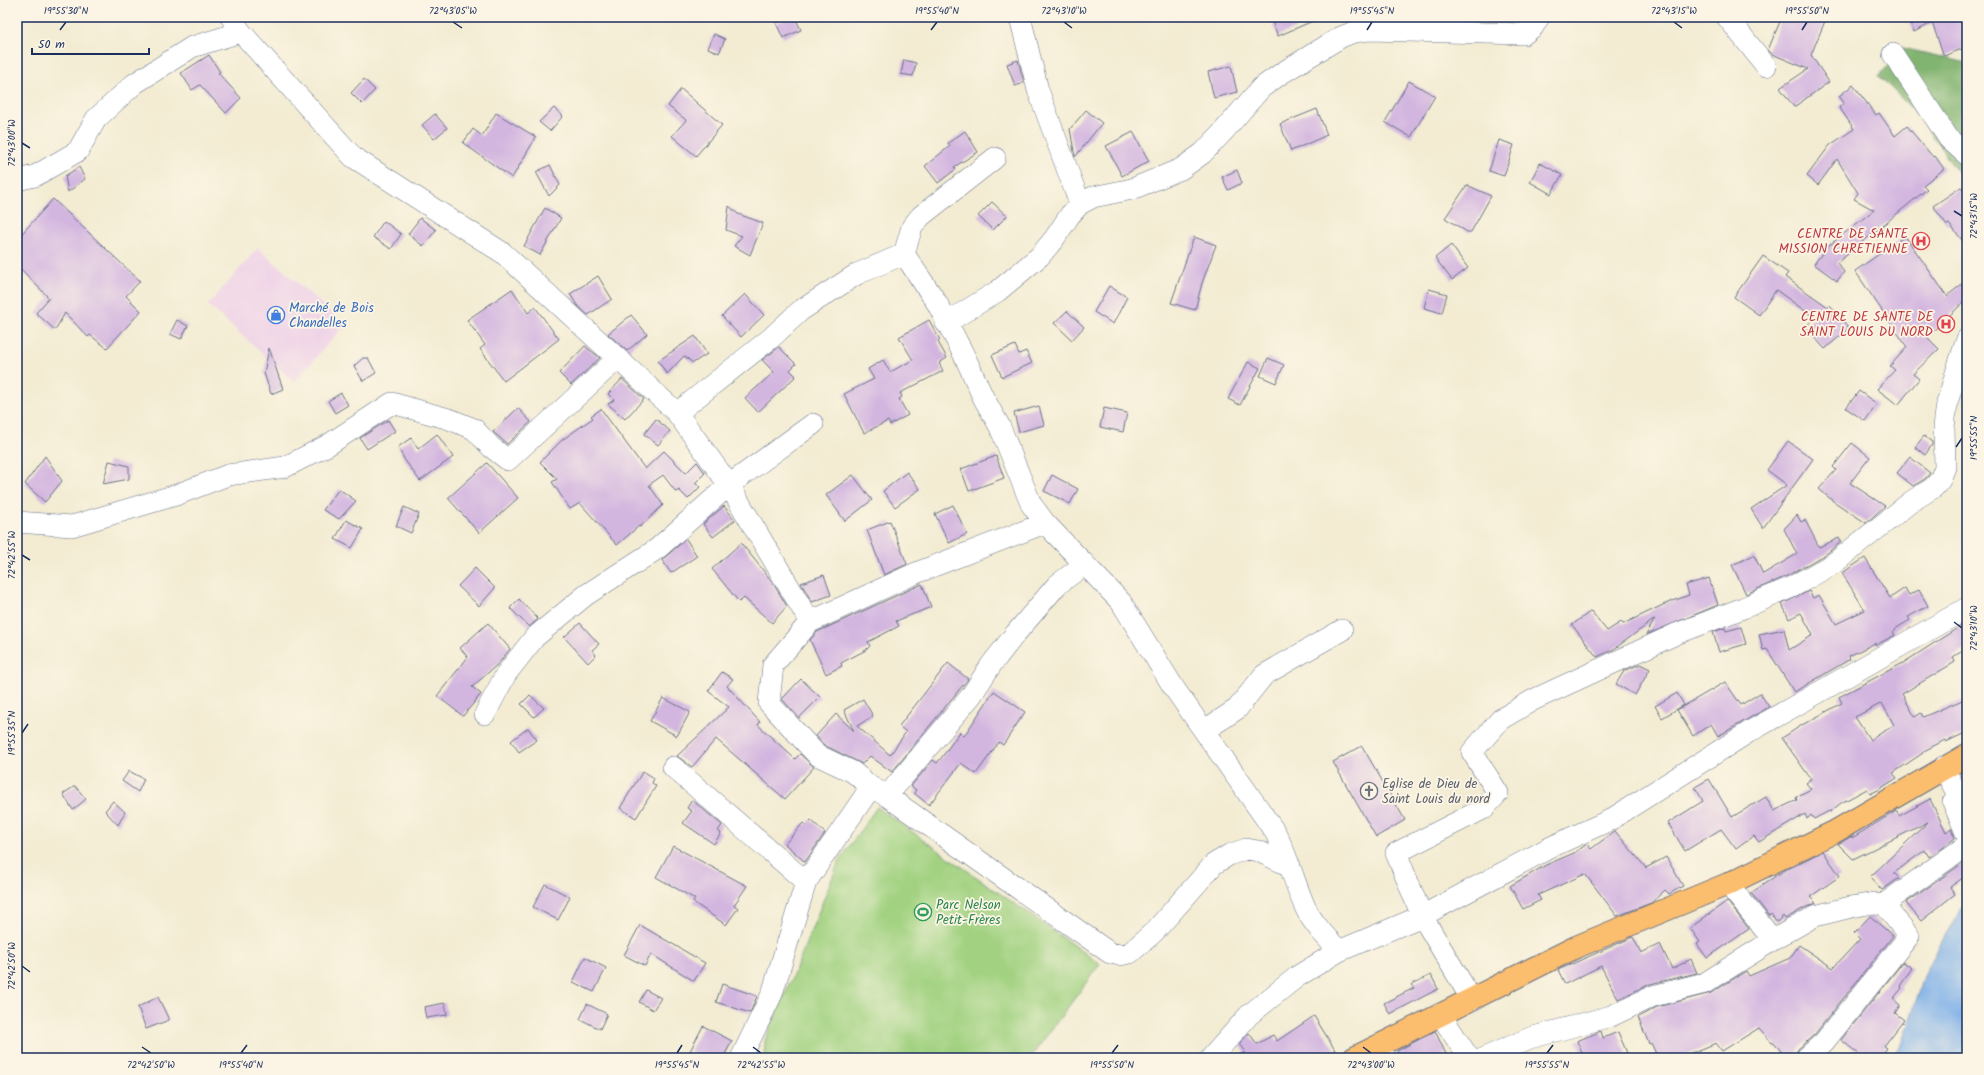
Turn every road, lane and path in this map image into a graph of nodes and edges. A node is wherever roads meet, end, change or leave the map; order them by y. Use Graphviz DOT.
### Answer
graph roads {
  1 [pos="1020,17"];
  2 [pos="1539,17"];
  3 [pos="1727,17"];
  4 [pos="236,24"];
  5 [pos="1893,54"];
  6 [pos="1766,66"];
  7 [pos="1967,155"];
  8 [pos="995,158"];
  9 [pos="17,180"];
  10 [pos="1080,204"];
  11 [pos="904,254"];
  12 [pos="946,323"];
  13 [pos="1967,339"];
  14 [pos="617,359"];
  15 [pos="1963,368"];
  16 [pos="677,413"];
  17 [pos="813,424"];
  18 [pos="729,485"];
  19 [pos="17,522"];
  20 [pos="1045,523"];
  21 [pos="1085,564"];
  22 [pos="1967,608"];
  23 [pos="810,622"];
  24 [pos="1342,630"];
  25 [pos="485,714"];
  26 [pos="1205,730"];
  27 [pos="1967,755"];
  28 [pos="673,767"];
  29 [pos="1943,767"];
  30 [pos="879,792"];
  31 [pos="1967,835"];
  32 [pos="1967,845"];
  33 [pos="1290,866"];
  34 [pos="806,882"];
  35 [pos="1728,884"];
  36 [pos="1884,904"];
  37 [pos="1422,916"];
  38 [pos="1773,940"];
  39 [pos="1339,951"];
  40 [pos="1472,1000"];
  41 [pos="1440,1014"];
  42 [pos="1382,1051"];
  43 [pos="741,1058"];
  44 [pos="1211,1058"];
  45 [pos="1354,1058"];
  46 [pos="1469,1058"];
  47 [pos="1484,1058"];
  48 [pos="1806,1058"];
  1 -- 10 [label="street"];
  2 -- 10 [label="street"];
  3 -- 6 [label="street"];
  4 -- 9 [label="street"];
  4 -- 14 [label="street"];
  5 -- 7 [label="street"];
  8 -- 11 [label="street"];
  10 -- 12 [label="street"];
  11 -- 12 [label="street"];
  11 -- 16 [label="street"];
  12 -- 20 [label="street"];
  13 -- 15 [label="street"];
  14 -- 16 [label="street"];
  14 -- 19 [label="street"];
  15 -- 37 [label="street"];
  16 -- 18 [label="street"];
  17 -- 18 [label="street"];
  18 -- 23 [label="street"];
  18 -- 25 [label="street"];
  20 -- 21 [label="street"];
  20 -- 23 [label="street"];
  21 -- 26 [label="street"];
  21 -- 30 [label="street"];
  22 -- 37 [label="street"];
  23 -- 30 [label="street"];
  24 -- 26 [label="street"];
  26 -- 33 [label="street"];
  27 -- 29 [label="main road"];
  28 -- 34 [label="street"];
  29 -- 31 [label="street"];
  29 -- 35 [label="main road"];
  30 -- 33 [label="street"];
  30 -- 34 [label="street"];
  32 -- 36 [label="street"];
  33 -- 39 [label="street"];
  34 -- 43 [label="street"];
  35 -- 38 [label="street"];
  35 -- 40 [label="main road"];
  36 -- 38 [label="street"];
  36 -- 48 [label="street"];
  37 -- 39 [label="street"];
  37 -- 40 [label="street"];
  38 -- 47 [label="street"];
  39 -- 44 [label="street"];
  40 -- 41 [label="main road"];
  41 -- 42 [label="main road"];
  41 -- 46 [label="street"];
  42 -- 45 [label="main road"];
}
